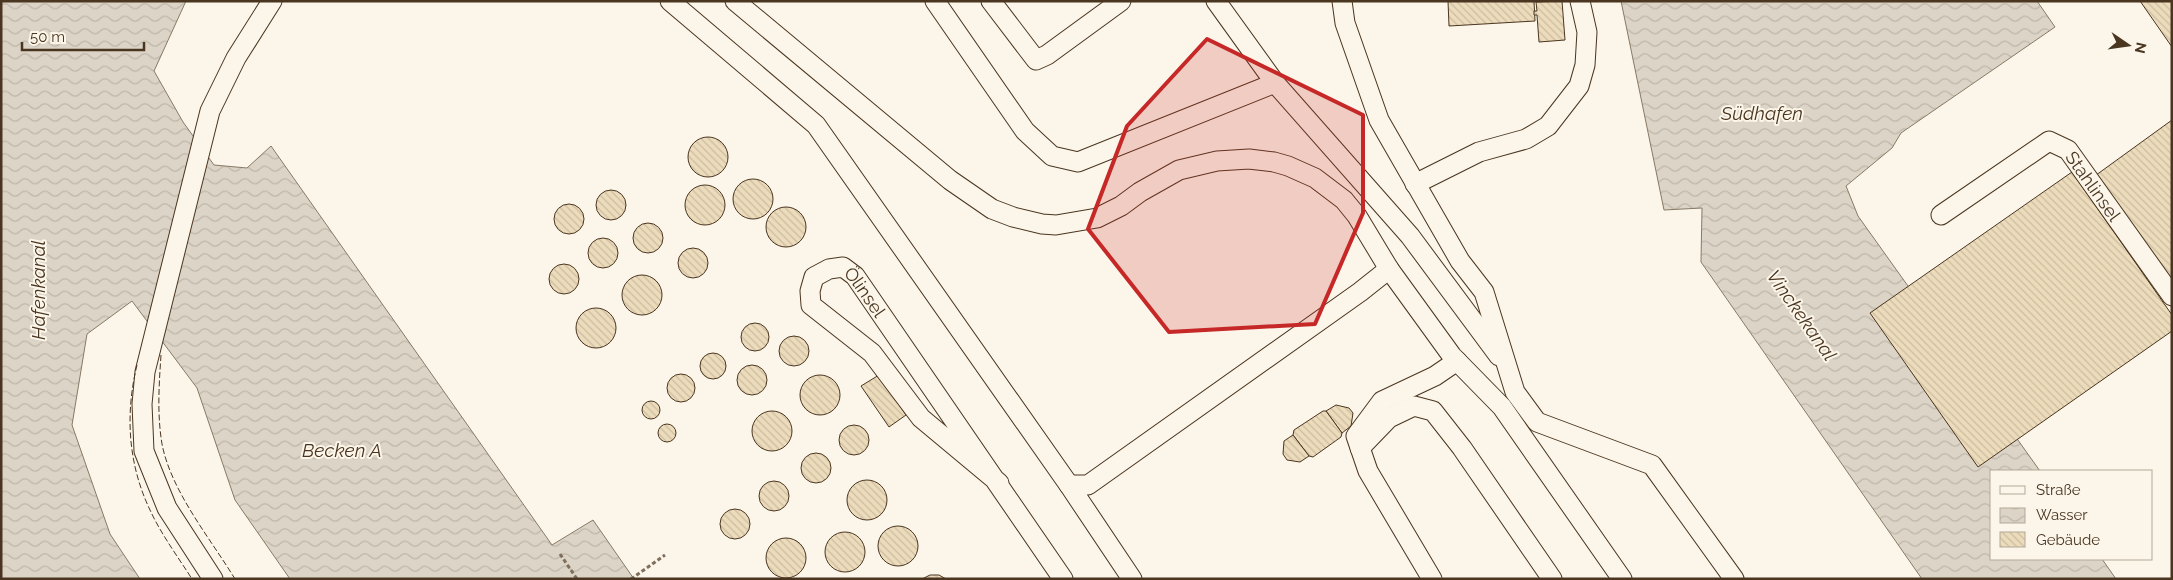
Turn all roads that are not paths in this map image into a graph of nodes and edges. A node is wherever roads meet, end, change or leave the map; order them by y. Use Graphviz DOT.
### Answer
graph roads {
  1 [pos="272,1"];
  2 [pos="670,1"];
  3 [pos="735,1"];
  4 [pos="935,1"];
  5 [pos="991,1"];
  6 [pos="1120,1"];
  7 [pos="1216,1"];
  8 [pos="1342,1"];
  9 [pos="1580,1"];
  10 [pos="1275,83"];
  11 [pos="1415,184"];
  12 [pos="1941,216"];
  13 [pos="1389,269"];
  14 [pos="2172,296"];
  15 [pos="1457,361"];
  16 [pos="1508,369"];
  17 [pos="1360,448"];
  18 [pos="999,483"];
  19 [pos="1069,485"];
  20 [pos="213,579"];
  21 [pos="1063,579"];
  22 [pos="1132,579"];
  23 [pos="1432,579"];
  24 [pos="1552,579"];
  25 [pos="1622,579"];
  26 [pos="1734,579"];
  1 -- 20 [label="street"];
  2 -- 19 [label="street"];
  3 -- 13 [label="street"];
  4 -- 10 [label="street"];
  5 -- 6 [label="street"];
  7 -- 10 [label="street"];
  8 -- 11 [label="street"];
  9 -- 11 [label="street"];
  10 -- 16 [label="street"];
  11 -- 16 [label="street"];
  12 -- 14 [label="street, Stahlinsel"];
  13 -- 15 [label="street"];
  13 -- 19 [label="street"];
  15 -- 17 [label="street"];
  15 -- 25 [label="street"];
  16 -- 26 [label="street"];
  17 -- 23 [label="street"];
  17 -- 24 [label="street"];
  18 -- 18 [label="street, Ölinsel"];
  18 -- 21 [label="street, Ölinsel"];
  19 -- 22 [label="street"];
}
